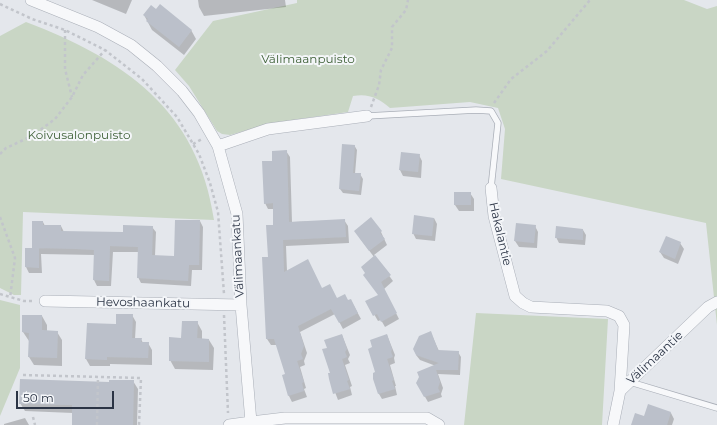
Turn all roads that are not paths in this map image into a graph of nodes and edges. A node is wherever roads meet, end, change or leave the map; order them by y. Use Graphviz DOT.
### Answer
graph roads {
  1 [pos="31,0"];
  2 [pos="368,116"];
  3 [pos="218,146"];
  4 [pos="491,188"];
  5 [pos="45,301"];
  6 [pos="717,302"];
  7 [pos="241,305"];
  8 [pos="630,382"];
  9 [pos="620,391"];
  10 [pos="717,408"];
  11 [pos="228,421"];
  12 [pos="251,422"];
  13 [pos="439,425"];
  14 [pos="612,425"];
  1 -- 3 [label="street, Välimaankatu"];
  2 -- 3 [label="street"];
  2 -- 4 [label="lane, Hakalantie"];
  3 -- 7 [label="street, Välimaankatu"];
  4 -- 9 [label="street, Hakalantie"];
  5 -- 7 [label="street, Hevoshaankatu"];
  6 -- 8 [label="street, Välimaantie"];
  7 -- 12 [label="street, Välimaankatu"];
  8 -- 9 [label="street, Välimaantie"];
  8 -- 10 [label="lane"];
  9 -- 14 [label="street, Välimaantie"];
  11 -- 12 [label="street"];
  12 -- 13 [label="street"];
}
